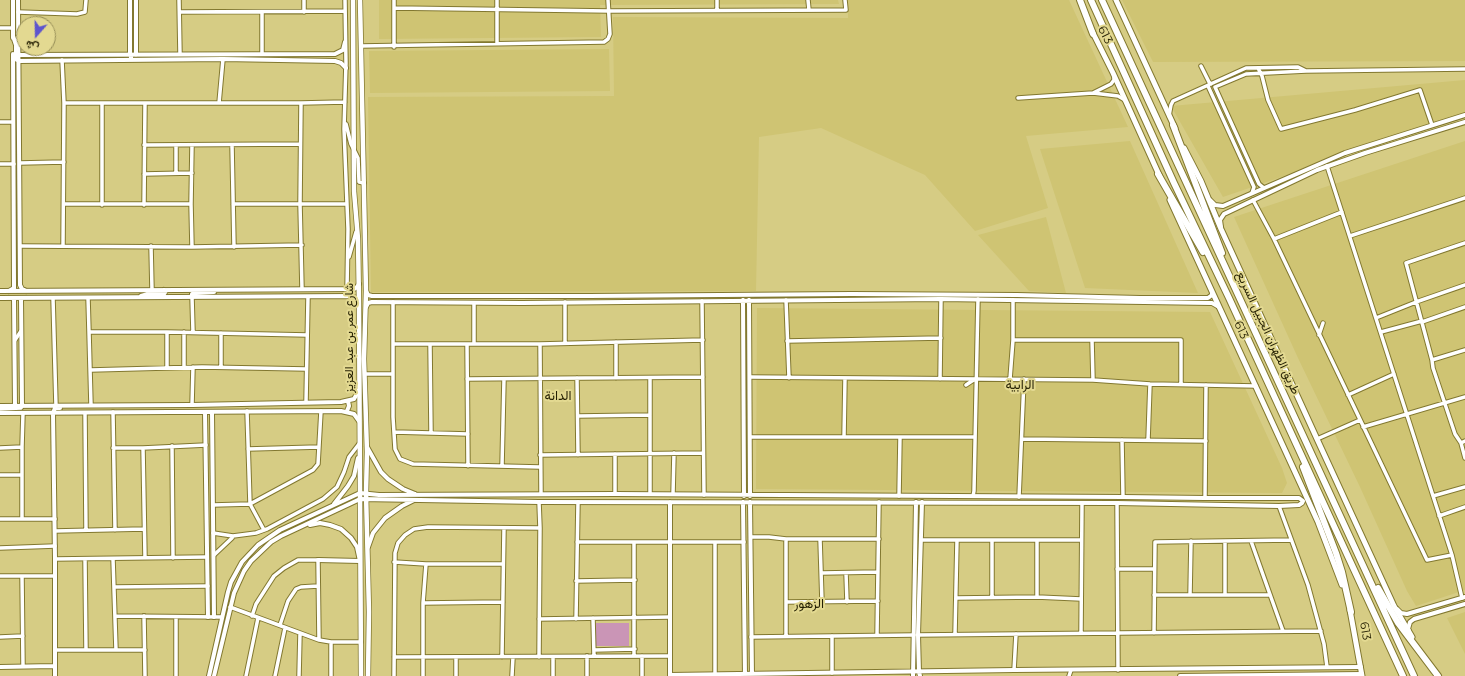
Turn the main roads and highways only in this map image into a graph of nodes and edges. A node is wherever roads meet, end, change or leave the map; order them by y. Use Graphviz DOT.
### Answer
graph roads {
  1 [pos="353,0"];
  2 [pos="360,0"];
  3 [pos="1079,0"];
  4 [pos="1091,0"];
  5 [pos="1102,0"];
  6 [pos="1116,0"];
  7 [pos="1093,34"];
  8 [pos="1173,125"];
  9 [pos="1158,174"];
  10 [pos="1229,298"];
  11 [pos="1250,321"];
  12 [pos="1287,424"];
  13 [pos="1358,553"];
  14 [pos="1351,612"];
  15 [pos="1362,675"];
  16 [pos="361,676"];
  17 [pos="368,676"];
  18 [pos="1403,676"];
  19 [pos="1414,676"];
  20 [pos="1438,676"];
  1 -- 16 [label="main road, شارع عمر بن عبد العزيز"];
  2 -- 17 [label="main road, شارع عمر بن عبد العزيز"];
  3 -- 7 [label="highway"];
  4 -- 10 [label="highway, طريق الظهران الجبيل السريع / 613"];
  5 -- 11 [label="highway, طريق الظهران الجبيل السريع / 613"];
  6 -- 8 [label="main road"];
  7 -- 9 [label="main road, 613"];
  8 -- 11 [label="highway"];
  8 -- 20 [label="main road"];
  9 -- 10 [label="highway"];
  9 -- 14 [label="main road, 613"];
  10 -- 12 [label="highway, طريق الظهران الجبيل السريع / 613"];
  11 -- 13 [label="highway, طريق الظهران الجبيل السريع / 613"];
  12 -- 14 [label="highway"];
  12 -- 18 [label="highway, طريق الظهران الجبيل السريع / 613"];
  13 -- 19 [label="highway, طريق الظهران الجبيل السريع / 613"];
  13 -- 20 [label="highway"];
  14 -- 15 [label="main road, 613"];
}
